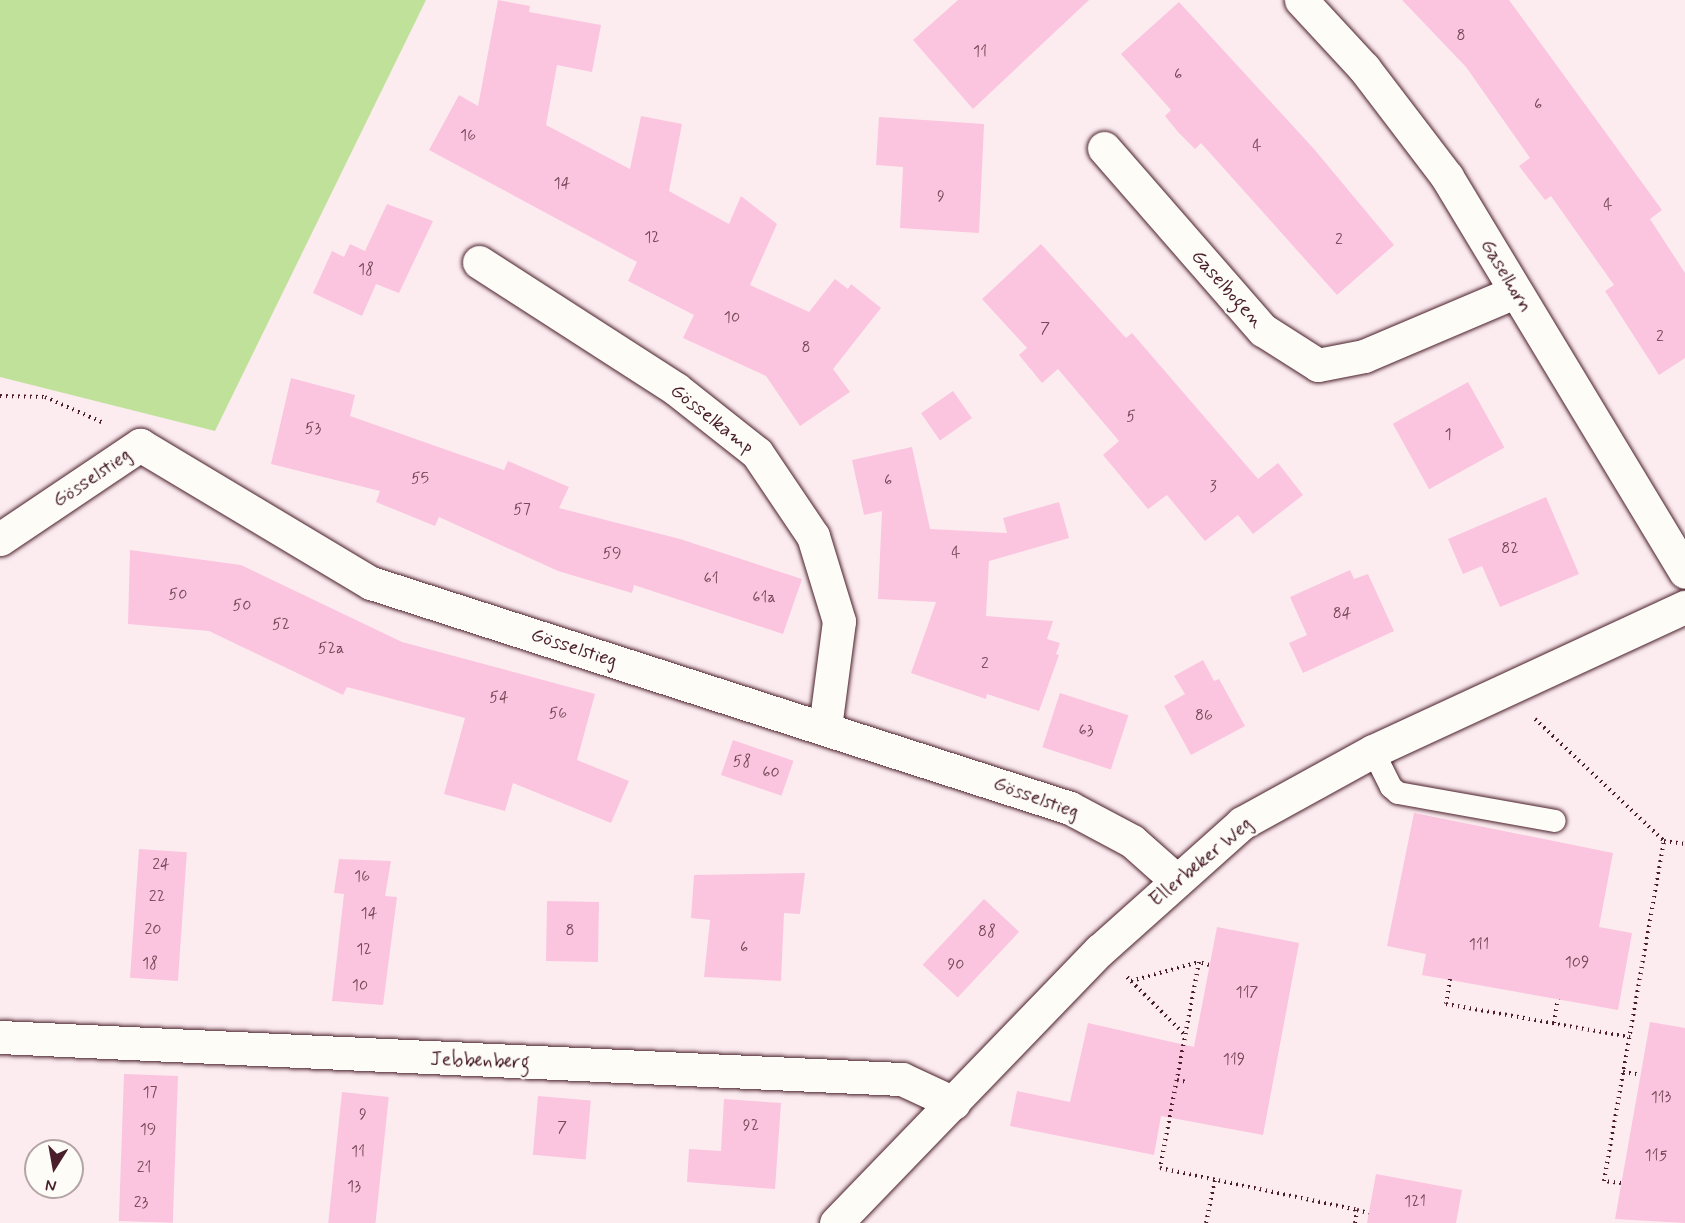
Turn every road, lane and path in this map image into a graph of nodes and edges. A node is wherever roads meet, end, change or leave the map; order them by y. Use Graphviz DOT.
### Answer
graph roads {
  1 [pos="1301,0"];
  2 [pos="1104,148"];
  3 [pos="479,262"];
  4 [pos="1515,292"];
  5 [pos="0,396"];
  6 [pos="140,445"];
  7 [pos="0,539"];
  8 [pos="1685,572"];
  9 [pos="1685,607"];
  10 [pos="1532,716"];
  11 [pos="825,728"];
  12 [pos="1373,751"];
  13 [pos="1556,820"];
  14 [pos="1664,841"];
  15 [pos="1685,844"];
  16 [pos="1176,880"];
  17 [pos="1199,962"];
  18 [pos="1209,965"];
  19 [pos="1120,971"];
  20 [pos="1450,979"];
  21 [pos="1131,981"];
  22 [pos="1558,999"];
  23 [pos="1554,1023"];
  24 [pos="1185,1036"];
  25 [pos="0,1037"];
  26 [pos="1630,1037"];
  27 [pos="1623,1072"];
  28 [pos="1641,1075"];
  29 [pos="1177,1080"];
  30 [pos="1187,1082"];
  31 [pos="954,1103"];
  32 [pos="1215,1180"];
  33 [pos="1621,1183"];
  34 [pos="1357,1210"];
  35 [pos="1369,1213"];
  36 [pos="836,1223"];
  37 [pos="1206,1223"];
  38 [pos="1354,1223"];
  1 -- 4 [label="street, Gaselhorn"];
  2 -- 4 [label="street, Gaselbogen"];
  3 -- 11 [label="street, Gösselkamp"];
  4 -- 8 [label="street, Gaselhorn"];
  5 -- 6 [label="path"];
  6 -- 7 [label="street, Gösselstieg"];
  6 -- 11 [label="street, Gösselstieg"];
  9 -- 12 [label="street, Ellerbeker Weg"];
  10 -- 14 [label="path"];
  11 -- 16 [label="street, Gösselstieg"];
  12 -- 13 [label="lane"];
  12 -- 16 [label="street, Ellerbeker Weg"];
  14 -- 15 [label="path"];
  14 -- 26 [label="path"];
  16 -- 31 [label="street, Ellerbeker Weg"];
  17 -- 18 [label="path"];
  17 -- 21 [label="path"];
  17 -- 24 [label="path"];
  19 -- 21 [label="path"];
  20 -- 23 [label="path"];
  21 -- 24 [label="path"];
  22 -- 23 [label="path"];
  23 -- 26 [label="path"];
  24 -- 29 [label="path"];
  25 -- 31 [label="street, Jebbenberg"];
  26 -- 27 [label="path"];
  27 -- 28 [label="path"];
  27 -- 33 [label="path"];
  29 -- 30 [label="path"];
  29 -- 32 [label="path"];
  31 -- 36 [label="street, Ellerbeker Weg"];
  32 -- 34 [label="path"];
  32 -- 37 [label="path"];
  34 -- 35 [label="path"];
  34 -- 38 [label="path"];
}
